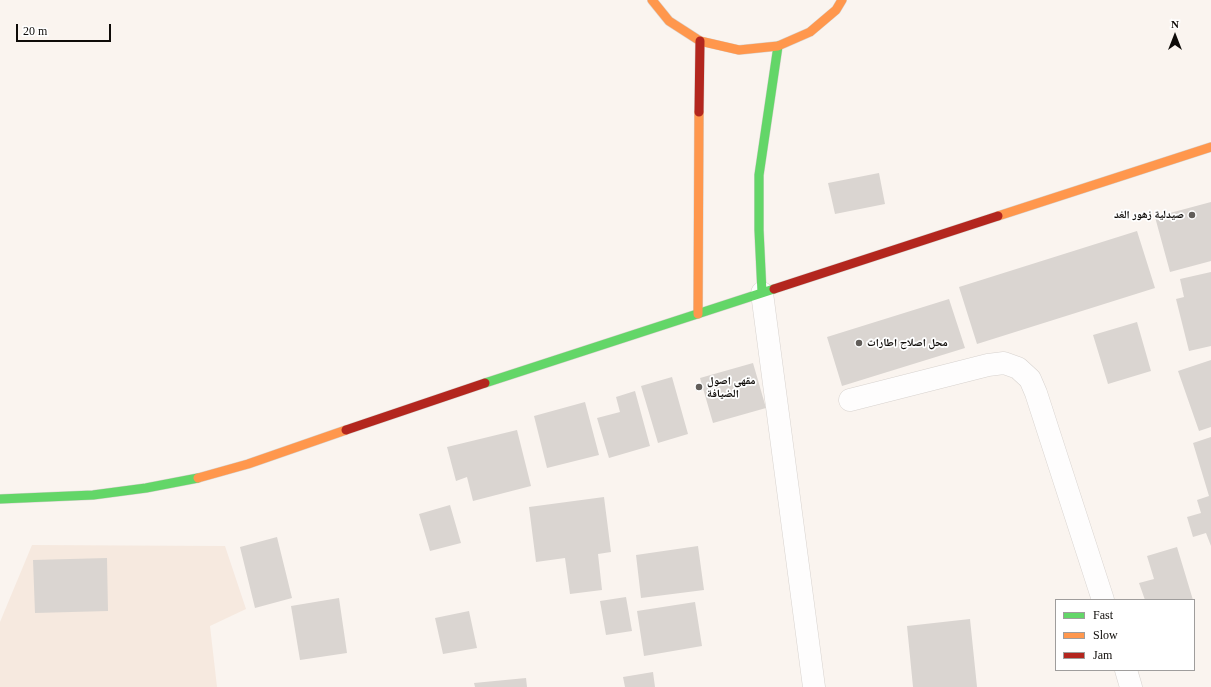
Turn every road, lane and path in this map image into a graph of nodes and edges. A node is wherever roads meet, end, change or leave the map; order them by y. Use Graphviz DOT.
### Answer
graph roads {
  1 [pos="652,0"];
  2 [pos="842,0"];
  3 [pos="700,40"];
  4 [pos="778,46"];
  5 [pos="1211,147"];
  6 [pos="762,293"];
  7 [pos="698,314"];
  8 [pos="850,400"];
  9 [pos="0,499"];
  10 [pos="1103,599"];
  11 [pos="1126,671"];
  12 [pos="814,687"];
  13 [pos="1131,687"];
  1 -- 3 [label="street"];
  2 -- 4 [label="street"];
  3 -- 4 [label="street"];
  3 -- 7 [label="street"];
  4 -- 6 [label="street"];
  5 -- 6 [label="street"];
  6 -- 7 [label="street"];
  6 -- 12 [label="street"];
  7 -- 9 [label="street"];
  8 -- 10 [label="street"];
  11 -- 13 [label="street"];
}
